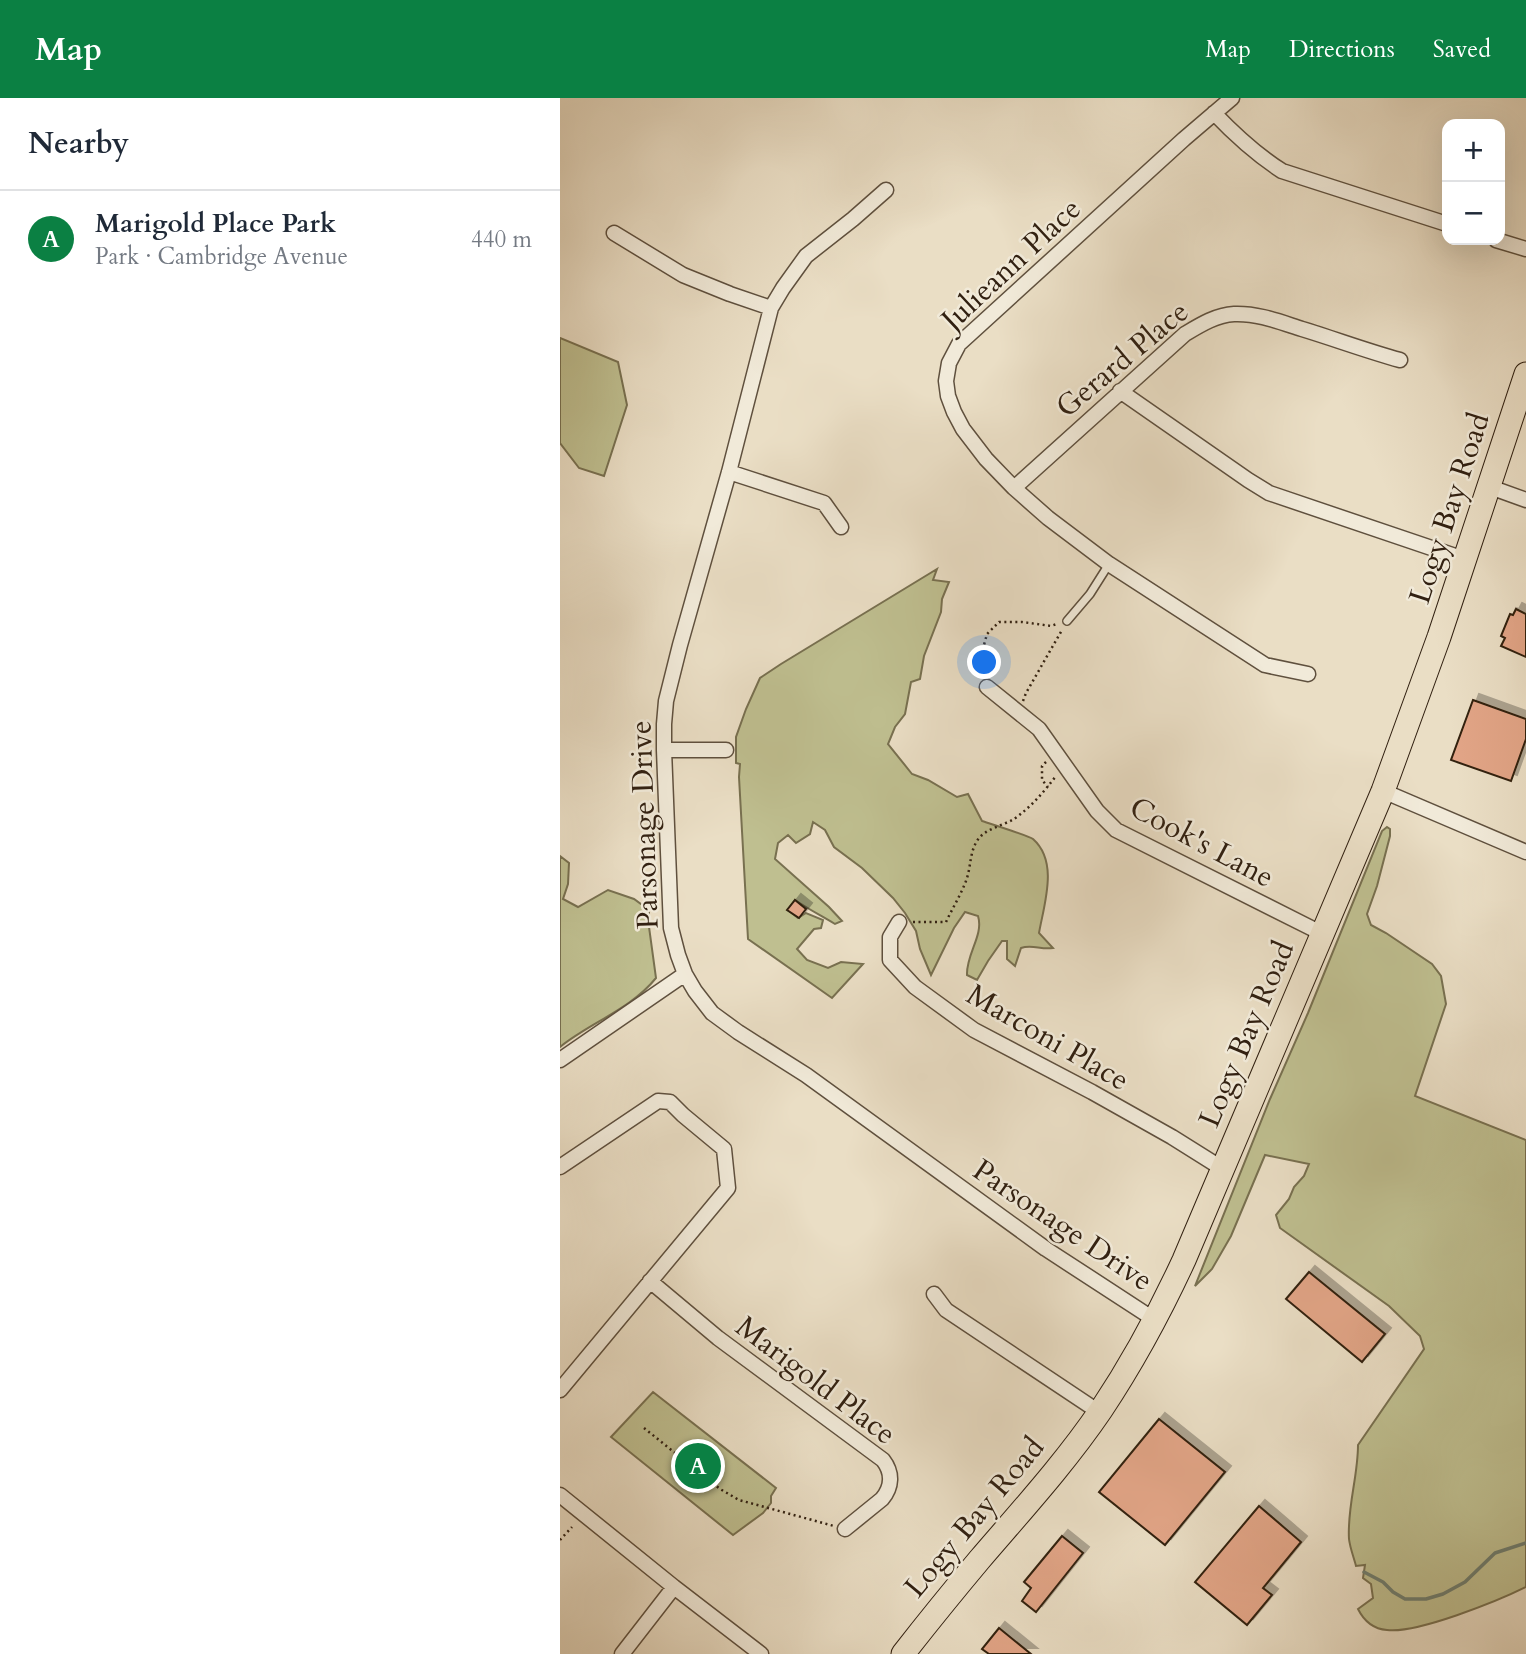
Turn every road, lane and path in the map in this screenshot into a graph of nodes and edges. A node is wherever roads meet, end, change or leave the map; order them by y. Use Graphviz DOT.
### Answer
graph roads {
  1 [pos="1232,98"];
  2 [pos="1214,113"];
  3 [pos="886,190"];
  4 [pos="1442,222"];
  5 [pos="614,233"];
  6 [pos="1505,243"];
  7 [pos="1526,249"];
  8 [pos="771,309"];
  9 [pos="1400,360"];
  10 [pos="1526,374"];
  11 [pos="1120,391"];
  12 [pos="729,472"];
  13 [pos="1490,486"];
  14 [pos="1014,488"];
  15 [pos="1526,500"];
  16 [pos="841,527"];
  17 [pos="1464,559"];
  18 [pos="1109,564"];
  19 [pos="1067,621"];
  20 [pos="1308,674"];
  21 [pos="987,687"];
  22 [pos="1018,714"];
  23 [pos="664,750"];
  24 [pos="726,750"];
  25 [pos="1061,760"];
  26 [pos="1048,787"];
  27 [pos="1383,791"];
  28 [pos="1526,852"];
  29 [pos="899,922"];
  30 [pos="1323,934"];
  31 [pos="685,974"];
  32 [pos="560,1060"];
  33 [pos="560,1167"];
  34 [pos="1223,1168"];
  35 [pos="650,1282"];
  36 [pos="934,1294"];
  37 [pos="1156,1320"];
  38 [pos="560,1390"];
  39 [pos="1099,1412"];
  40 [pos="645,1428"];
  41 [pos="560,1495"];
  42 [pos="572,1527"];
  43 [pos="845,1529"];
  44 [pos="560,1540"];
  45 [pos="674,1587"];
  46 [pos="622,1654"];
  47 [pos="761,1654"];
  48 [pos="903,1654"];
  1 -- 2 [label="street, Julieann Place"];
  2 -- 4 [label="street"];
  2 -- 14 [label="street, Julieann Place"];
  3 -- 8 [label="street, Parsonage Drive"];
  5 -- 8 [label="street"];
  6 -- 7 [label="street"];
  8 -- 12 [label="street, Parsonage Drive"];
  9 -- 11 [label="street, Gerard Place"];
  10 -- 13 [label="main road, Logy Bay Road"];
  11 -- 14 [label="street, Gerard Place"];
  11 -- 17 [label="street"];
  12 -- 16 [label="street"];
  12 -- 23 [label="street, Parsonage Drive"];
  13 -- 15 [label="street"];
  13 -- 17 [label="main road, Logy Bay Road"];
  14 -- 18 [label="street, Julieann Place"];
  17 -- 27 [label="main road, Logy Bay Road"];
  18 -- 19 [label="lane"];
  18 -- 20 [label="street, Julieann Place"];
  19 -- 21 [label="path"];
  19 -- 22 [label="path"];
  21 -- 22 [label="street, Cook's Lane"];
  22 -- 25 [label="street, Cook's Lane"];
  23 -- 24 [label="street"];
  23 -- 31 [label="street, Parsonage Drive"];
  25 -- 26 [label="path"];
  25 -- 26 [label="path"];
  25 -- 30 [label="street, Cook's Lane"];
  26 -- 29 [label="path"];
  27 -- 28 [label="street"];
  27 -- 30 [label="main road, Logy Bay Road"];
  29 -- 34 [label="street, Marconi Place"];
  30 -- 34 [label="main road, Logy Bay Road"];
  31 -- 32 [label="street"];
  31 -- 37 [label="street, Parsonage Drive"];
  33 -- 35 [label="street"];
  34 -- 37 [label="main road, Logy Bay Road"];
  35 -- 38 [label="street"];
  35 -- 43 [label="street, Marigold Place"];
  36 -- 39 [label="street"];
  37 -- 39 [label="main road, Logy Bay Road"];
  39 -- 48 [label="main road, Logy Bay Road"];
  40 -- 43 [label="path"];
  41 -- 45 [label="street"];
  42 -- 44 [label="path"];
  45 -- 46 [label="street"];
  45 -- 47 [label="street"];
}
